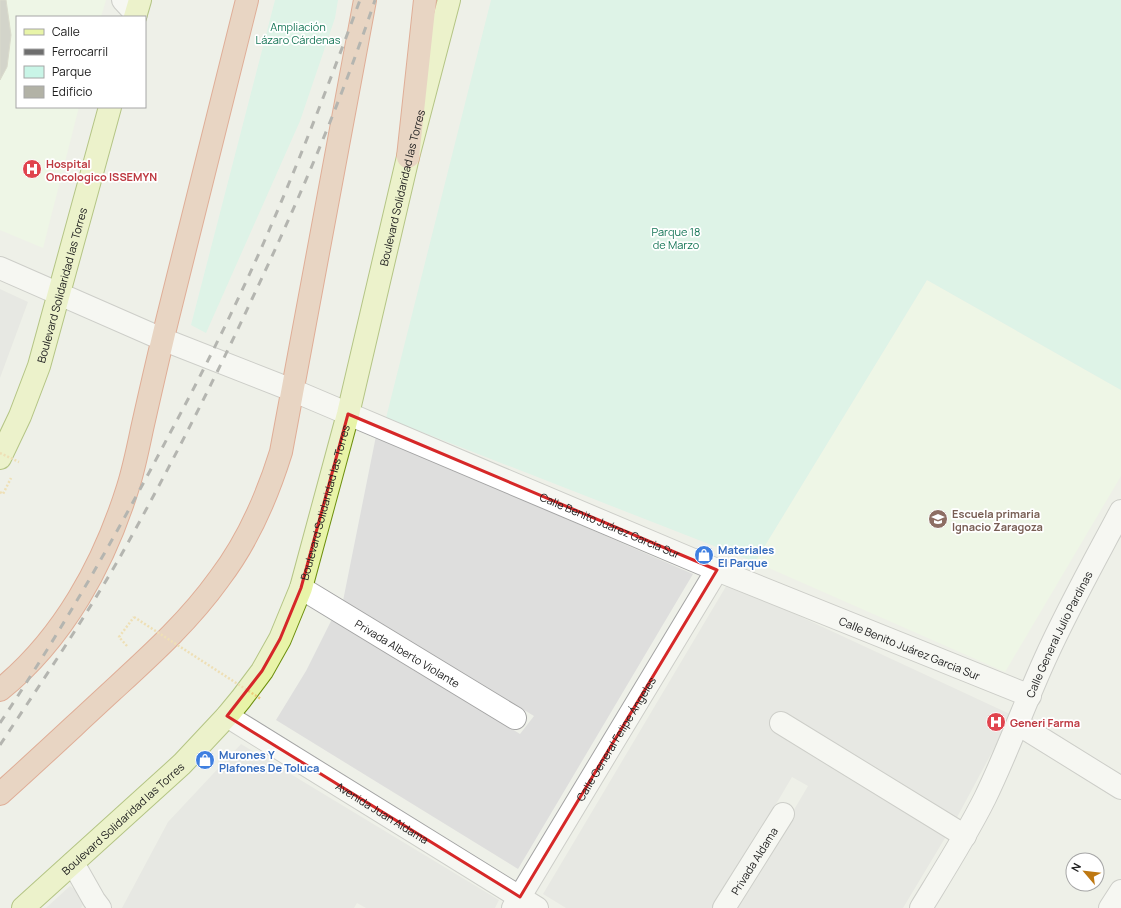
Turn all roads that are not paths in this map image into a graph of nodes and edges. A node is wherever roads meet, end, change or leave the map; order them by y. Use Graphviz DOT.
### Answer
graph roads {
  1 [pos="248,0"];
  2 [pos="365,0"];
  3 [pos="425,0"];
  4 [pos="449,0"];
  5 [pos="110,108"];
  6 [pos="408,157"];
  7 [pos="0,268"];
  8 [pos="59,295"];
  9 [pos="162,339"];
  10 [pos="292,390"];
  11 [pos="348,414"];
  12 [pos="9,460"];
  13 [pos="1121,511"];
  14 [pos="717,570"];
  15 [pos="301,588"];
  16 [pos="0,690"];
  17 [pos="1030,696"];
  18 [pos="227,716"];
  19 [pos="515,718"];
  20 [pos="781,724"];
  21 [pos="1018,724"];
  22 [pos="1121,788"];
  23 [pos="0,794"];
  24 [pos="783,814"];
  25 [pos="965,836"];
  26 [pos="73,863"];
  27 [pos="1121,890"];
  28 [pos="523,904"];
  29 [pos="23,908"];
  30 [pos="100,908"];
  31 [pos="724,908"];
  32 [pos="921,908"];
  33 [pos="1110,908"];
  1 -- 9 [label="highway"];
  2 -- 10 [label="highway"];
  3 -- 6 [label="highway"];
  4 -- 6 [label="main road, Boulevard Solidaridad las Torres"];
  5 -- 8 [label="main road, Boulevard Solidaridad las Torres"];
  6 -- 11 [label="main road, Boulevard Solidaridad las Torres"];
  7 -- 8 [label="street, Calle Benito Juárez Garcia Sur"];
  8 -- 9 [label="street, Calle Benito Juárez Garcia Sur"];
  8 -- 12 [label="main road, Boulevard Solidaridad las Torres"];
  9 -- 10 [label="street, Calle Benito Juárez Garcia Sur"];
  9 -- 16 [label="highway"];
  10 -- 11 [label="street, Calle Benito Juárez Garcia Sur"];
  10 -- 23 [label="highway"];
  11 -- 14 [label="street, Calle Benito Juárez Garcia Sur"];
  11 -- 15 [label="main road, Boulevard Solidaridad las Torres"];
  13 -- 17 [label="street, Calle General Julio Pardinas"];
  14 -- 17 [label="street, Calle Benito Juárez Garcia Sur"];
  14 -- 28 [label="street, Calle General Felipe Ángeles"];
  15 -- 18 [label="main road, Boulevard Solidaridad las Torres"];
  15 -- 19 [label="street, Privada Alberto Violante"];
  17 -- 21 [label="street, Calle General Julio Pardinas"];
  18 -- 26 [label="main road, Boulevard Solidaridad las Torres"];
  18 -- 28 [label="street, Avenida Juan Aldama"];
  20 -- 25 [label="street"];
  21 -- 22 [label="street"];
  21 -- 25 [label="street, Calle General Julio Pardinas"];
  24 -- 31 [label="street, Privada Aldama"];
  25 -- 32 [label="street, Calle General Julio Pardinas"];
  26 -- 29 [label="main road, Boulevard Solidaridad las Torres"];
  26 -- 30 [label="street"];
  27 -- 33 [label="street"];
}
